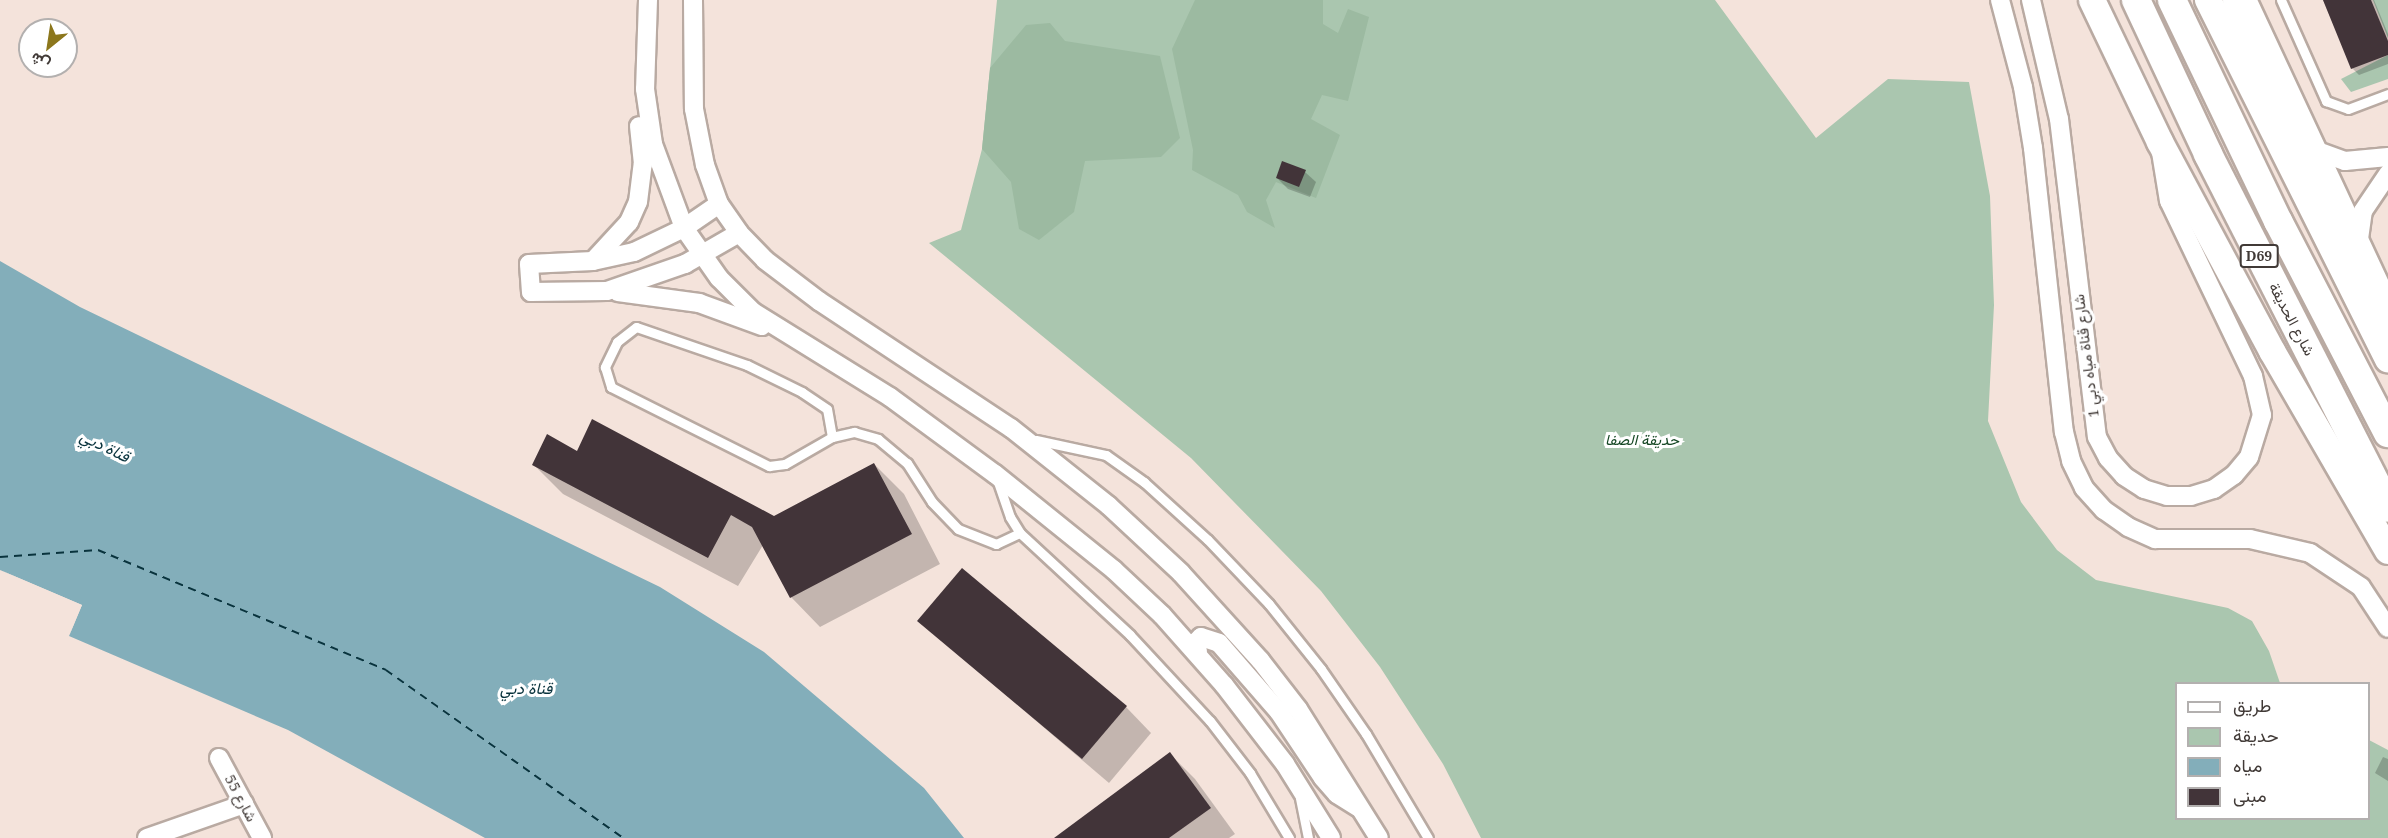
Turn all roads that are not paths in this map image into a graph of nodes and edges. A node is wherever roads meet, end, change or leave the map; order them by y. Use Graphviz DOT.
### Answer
graph roads {
  1 [pos="648,0"];
  2 [pos="693,0"];
  3 [pos="2000,0"];
  4 [pos="2031,0"];
  5 [pos="2092,0"];
  6 [pos="2136,0"];
  7 [pos="2172,0"];
  8 [pos="2208,0"];
  9 [pos="2239,0"];
  10 [pos="2281,0"];
  11 [pos="645,89"];
  12 [pos="2388,94"];
  13 [pos="2160,142"];
  14 [pos="2307,147"];
  15 [pos="2388,157"];
  16 [pos="2388,174"];
  17 [pos="719,204"];
  18 [pos="684,228"];
  19 [pos="739,233"];
  20 [pos="2357,250"];
  21 [pos="703,256"];
  22 [pos="593,261"];
  23 [pos="607,291"];
  24 [pos="2388,319"];
  25 [pos="798,342"];
  26 [pos="2388,360"];
  27 [pos="1011,428"];
  28 [pos="2388,433"];
  29 [pos="832,437"];
  30 [pos="995,474"];
  31 [pos="2388,508"];
  32 [pos="1020,533"];
  33 [pos="2388,551"];
  34 [pos="2388,628"];
  35 [pos="1198,652"];
  36 [pos="219,758"];
  37 [pos="1296,781"];
  38 [pos="244,804"];
  39 [pos="1362,809"];
  40 [pos="147,838"];
  41 [pos="262,838"];
  42 [pos="1289,838"];
  43 [pos="1308,838"];
  44 [pos="1331,838"];
  45 [pos="1379,838"];
  46 [pos="1428,838"];
  1 -- 11 [label="street"];
  2 -- 17 [label="street"];
  3 -- 34 [label="street, شارع قناة مياه دبي 1"];
  4 -- 13 [label="street, شارع قناة مياه دبي 1"];
  5 -- 13 [label="main road"];
  6 -- 31 [label="main road, شارع الحديقة / D69"];
  7 -- 28 [label="main road, D69"];
  8 -- 26 [label="main road"];
  9 -- 14 [label="highway"];
  10 -- 12 [label="lane"];
  11 -- 18 [label="street"];
  11 -- 22 [label="street"];
  13 -- 33 [label="main road"];
  14 -- 15 [label="street"];
  14 -- 20 [label="highway"];
  16 -- 20 [label="street"];
  17 -- 18 [label="street"];
  17 -- 19 [label="street"];
  18 -- 21 [label="street"];
  18 -- 22 [label="street"];
  19 -- 21 [label="street"];
  19 -- 27 [label="street"];
  20 -- 24 [label="highway"];
  21 -- 23 [label="street"];
  21 -- 25 [label="street"];
  22 -- 23 [label="street"];
  23 -- 25 [label="street"];
  25 -- 30 [label="street"];
  27 -- 39 [label="street"];
  27 -- 46 [label="lane"];
  29 -- 29 [label="lane"];
  29 -- 32 [label="lane"];
  30 -- 32 [label="lane"];
  30 -- 35 [label="street"];
  32 -- 42 [label="lane"];
  35 -- 37 [label="street"];
  35 -- 39 [label="street"];
  36 -- 38 [label="street, شارع 55"];
  37 -- 43 [label="lane"];
  37 -- 44 [label="street"];
  38 -- 40 [label="street"];
  38 -- 41 [label="street, شارع 55"];
  39 -- 45 [label="street"];
}
